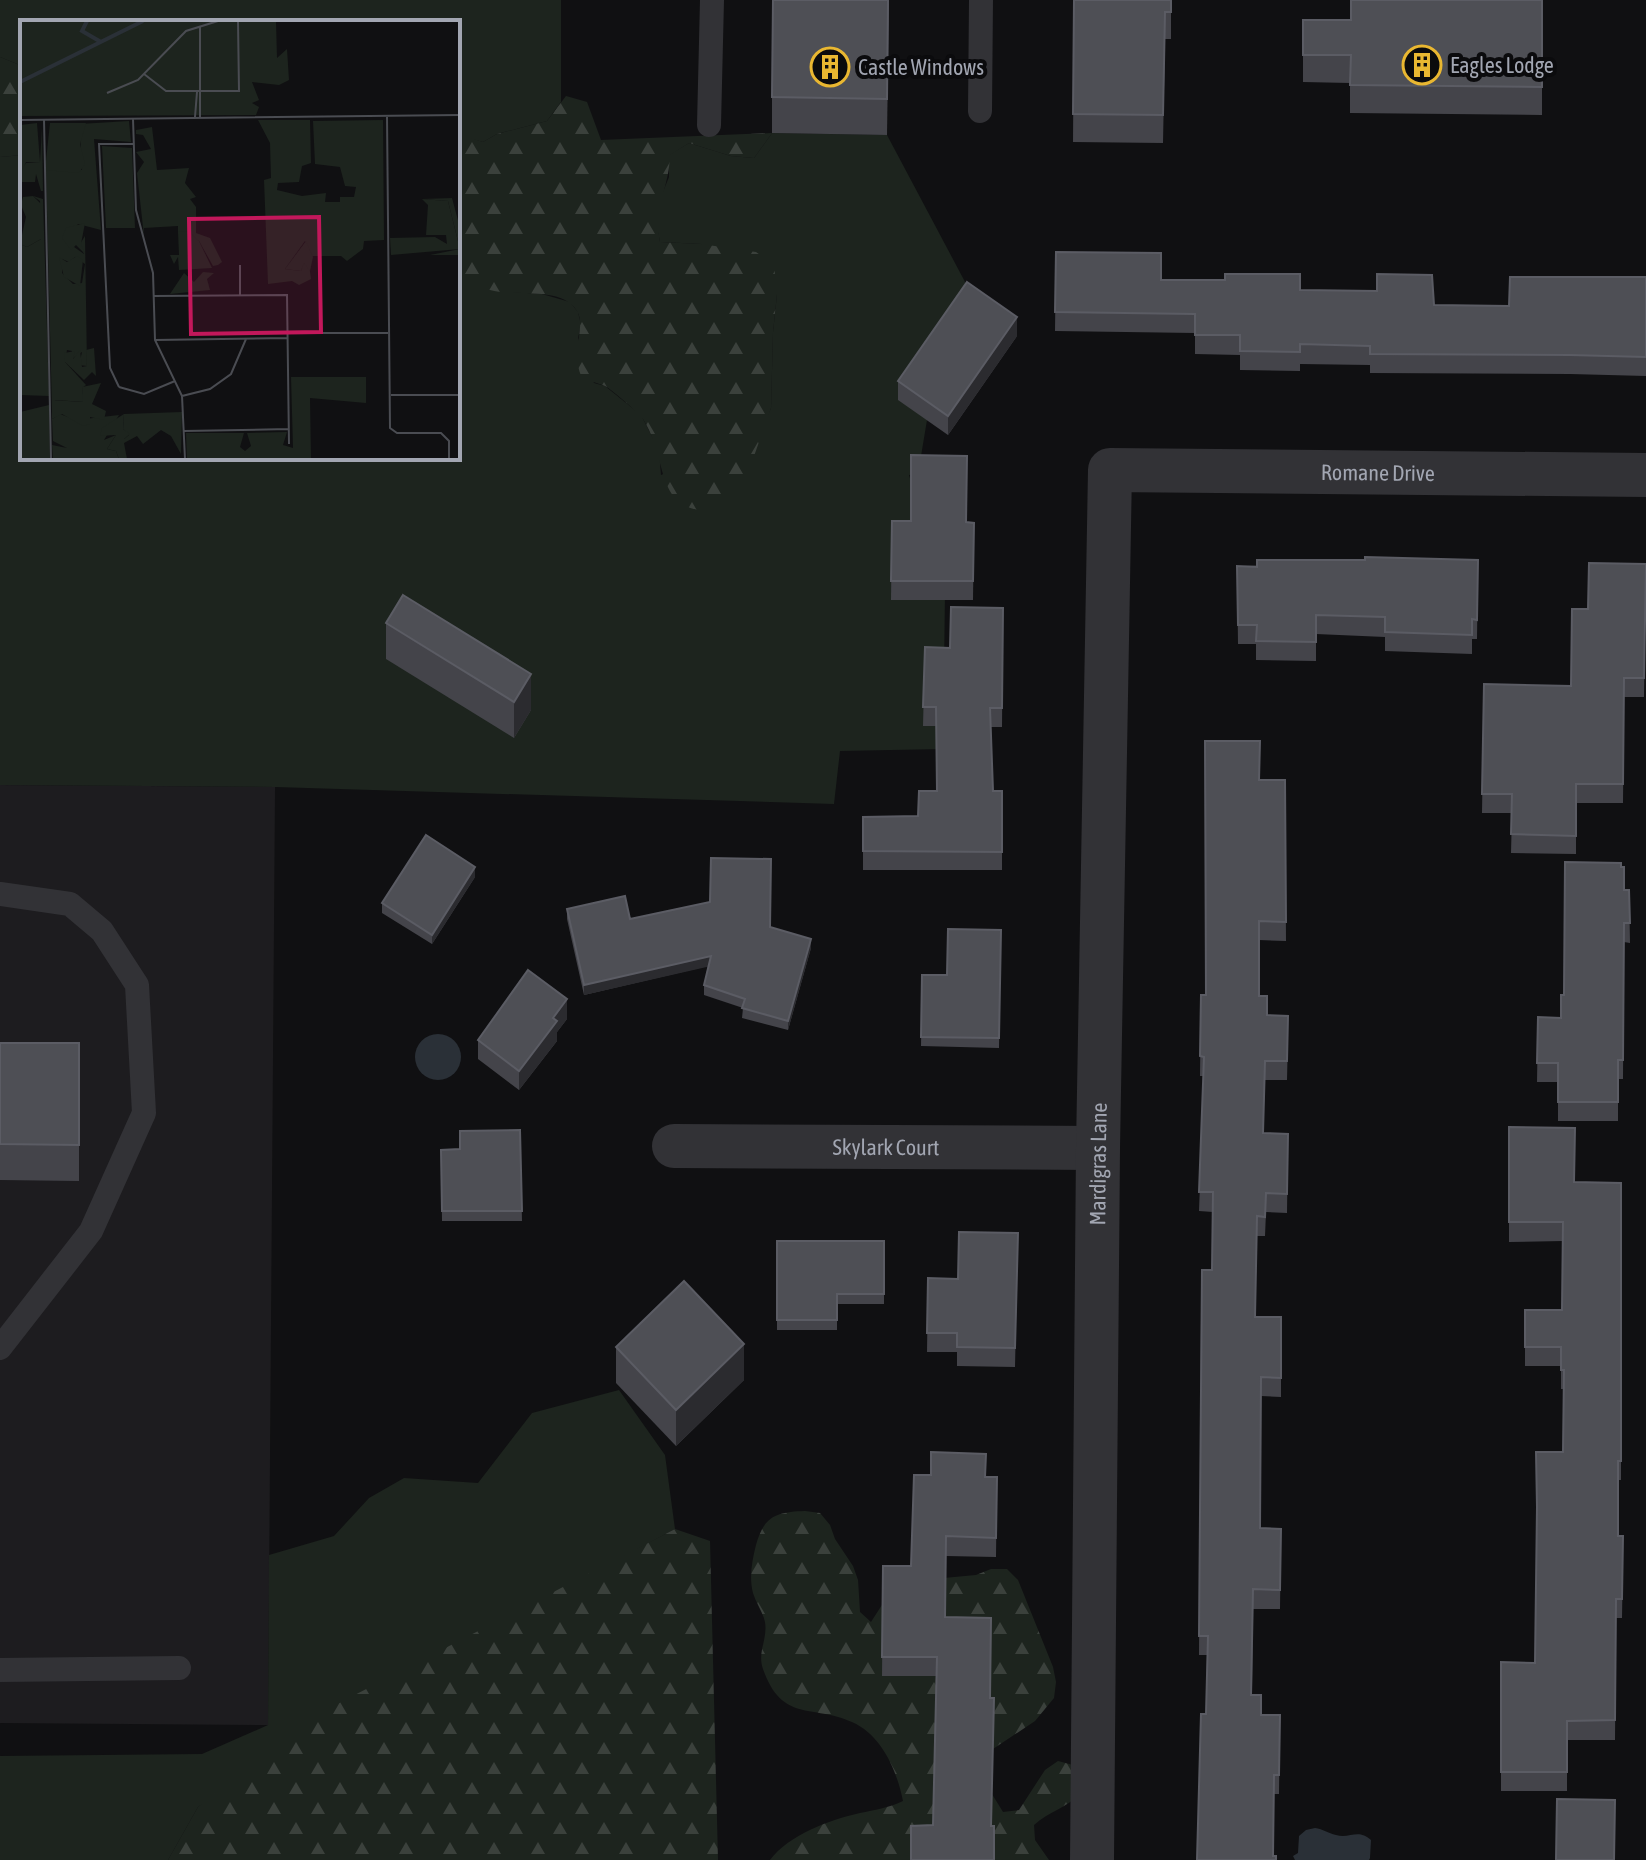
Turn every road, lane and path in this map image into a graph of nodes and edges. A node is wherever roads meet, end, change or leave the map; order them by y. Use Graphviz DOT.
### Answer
graph roads {
  1 [pos="712,0"];
  2 [pos="981,0"];
  3 [pos="980,111"];
  4 [pos="709,125"];
  5 [pos="1110,470"];
  6 [pos="1646,475"];
  7 [pos="0,894"];
  8 [pos="674,1146"];
  9 [pos="1098,1148"];
  10 [pos="0,1348"];
  11 [pos="179,1668"];
  12 [pos="0,1670"];
  13 [pos="1092,1860"];
  1 -- 4 [label="lane"];
  2 -- 3 [label="lane"];
  5 -- 6 [label="street, Romane Drive"];
  5 -- 9 [label="street, Mardigras Lane"];
  7 -- 10 [label="lane"];
  8 -- 9 [label="street, Skylark Court"];
  9 -- 13 [label="street, Mardigras Lane"];
  11 -- 12 [label="lane"];
}
